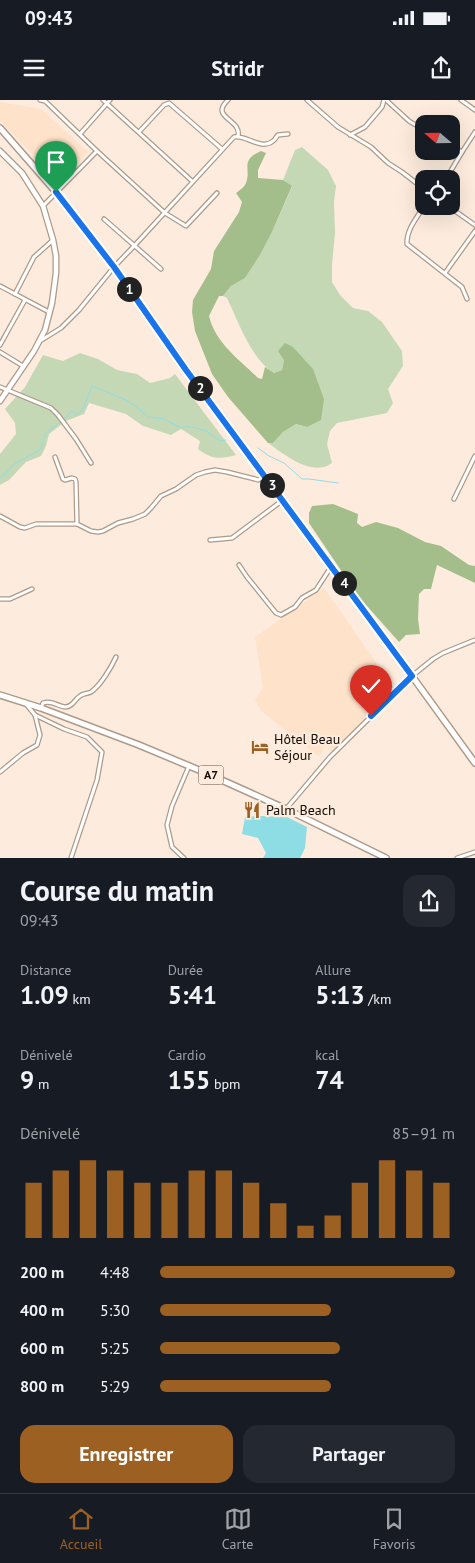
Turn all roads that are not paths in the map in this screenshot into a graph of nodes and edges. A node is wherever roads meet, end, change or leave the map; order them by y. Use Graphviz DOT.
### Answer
graph roads {
  1 [pos="44,100"];
  2 [pos="104,100"];
  3 [pos="228,100"];
  4 [pos="307,100"];
  5 [pos="385,100"];
  6 [pos="461,100"];
  7 [pos="109,102"];
  8 [pos="475,110"];
  9 [pos="415,125"];
  10 [pos="0,128"];
  11 [pos="140,132"];
  12 [pos="475,132"];
  13 [pos="80,134"];
  14 [pos="288,134"];
  15 [pos="350,135"];
  16 [pos="238,136"];
  17 [pos="222,149"];
  18 [pos="0,151"];
  19 [pos="97,151"];
  20 [pos="462,152"];
  21 [pos="451,170"];
  22 [pos="192,182"];
  23 [pos="415,182"];
  24 [pos="56,192"];
  25 [pos="217,193"];
  26 [pos="43,206"];
  27 [pos="165,213"];
  28 [pos="460,214"];
  29 [pos="419,215"];
  30 [pos="104,219"];
  31 [pos="475,225"];
  32 [pos="475,231"];
  33 [pos="53,240"];
  34 [pos="135,246"];
  35 [pos="114,267"];
  36 [pos="161,269"];
  37 [pos="445,273"];
  38 [pos="0,286"];
  39 [pos="14,294"];
  40 [pos="467,299"];
  41 [pos="24,300"];
  42 [pos="50,312"];
  43 [pos="40,341"];
  44 [pos="0,345"];
  45 [pos="0,352"];
  46 [pos="24,366"];
  47 [pos="0,387"];
  48 [pos="7,390"];
  49 [pos="0,401"];
  50 [pos="475,456"];
  51 [pos="55,457"];
  52 [pos="91,463"];
  53 [pos="265,476"];
  54 [pos="454,499"];
  55 [pos="283,500"];
  56 [pos="0,516"];
  57 [pos="77,524"];
  58 [pos="210,540"];
  59 [pos="239,565"];
  60 [pos="332,566"];
  61 [pos="32,589"];
  62 [pos="0,599"];
  63 [pos="475,640"];
  64 [pos="116,657"];
  65 [pos="412,676"];
  66 [pos="0,693"];
  67 [pos="29,704"];
  68 [pos="41,708"];
  69 [pos="35,715"];
  70 [pos="474,760"];
  71 [pos="190,766"];
  72 [pos="0,772"];
  73 [pos="286,809"];
  74 [pos="475,852"];
  75 [pos="375,856"];
  76 [pos="70,858"];
  77 [pos="184,858"];
  78 [pos="386,858"];
  79 [pos="457,858"];
  1 -- 13 [label="street"];
  2 -- 7 [label="street"];
  3 -- 16 [label="street"];
  4 -- 15 [label="street"];
  5 -- 9 [label="street"];
  5 -- 15 [label="street"];
  6 -- 8 [label="street"];
  7 -- 11 [label="street"];
  7 -- 13 [label="street"];
  10 -- 24 [label="main road"];
  11 -- 17 [label="street"];
  11 -- 22 [label="street"];
  12 -- 20 [label="street"];
  13 -- 19 [label="street"];
  14 -- 16 [label="street"];
  15 -- 23 [label="street"];
  16 -- 17 [label="street"];
  17 -- 22 [label="street"];
  18 -- 26 [label="street"];
  19 -- 24 [label="street"];
  19 -- 27 [label="street"];
  20 -- 21 [label="street"];
  22 -- 27 [label="street"];
  24 -- 26 [label="street"];
  24 -- 35 [label="main road"];
  25 -- 27 [label="street"];
  26 -- 33 [label="street"];
  27 -- 34 [label="street"];
  28 -- 31 [label="street"];
  29 -- 37 [label="street"];
  30 -- 34 [label="street"];
  32 -- 37 [label="street"];
  33 -- 39 [label="street"];
  33 -- 42 [label="street"];
  34 -- 35 [label="street"];
  34 -- 36 [label="street"];
  35 -- 43 [label="street"];
  35 -- 53 [label="main road"];
  37 -- 40 [label="street"];
  38 -- 39 [label="street"];
  39 -- 41 [label="street"];
  41 -- 42 [label="street"];
  41 -- 44 [label="street"];
  42 -- 43 [label="street"];
  43 -- 46 [label="street"];
  45 -- 46 [label="street"];
  46 -- 48 [label="street"];
  47 -- 48 [label="street"];
  48 -- 49 [label="street"];
  48 -- 52 [label="street"];
  50 -- 54 [label="street"];
  51 -- 57 [label="street"];
  53 -- 55 [label="main road"];
  53 -- 57 [label="street"];
  55 -- 58 [label="street"];
  55 -- 60 [label="main road"];
  56 -- 57 [label="street"];
  59 -- 60 [label="street"];
  60 -- 65 [label="main road"];
  61 -- 62 [label="street"];
  63 -- 65 [label="street"];
  64 -- 68 [label="street"];
  65 -- 70 [label="main road"];
  65 -- 73 [label="street"];
  66 -- 67 [label="main road, A7"];
  67 -- 68 [label="main road, A7"];
  67 -- 69 [label="street"];
  68 -- 71 [label="main road, A7"];
  69 -- 72 [label="street"];
  69 -- 76 [label="street"];
  71 -- 73 [label="main road, A7"];
  71 -- 77 [label="street"];
  73 -- 75 [label="main road, A7"];
  74 -- 79 [label="street"];
  75 -- 78 [label="main road, A7"];
}
